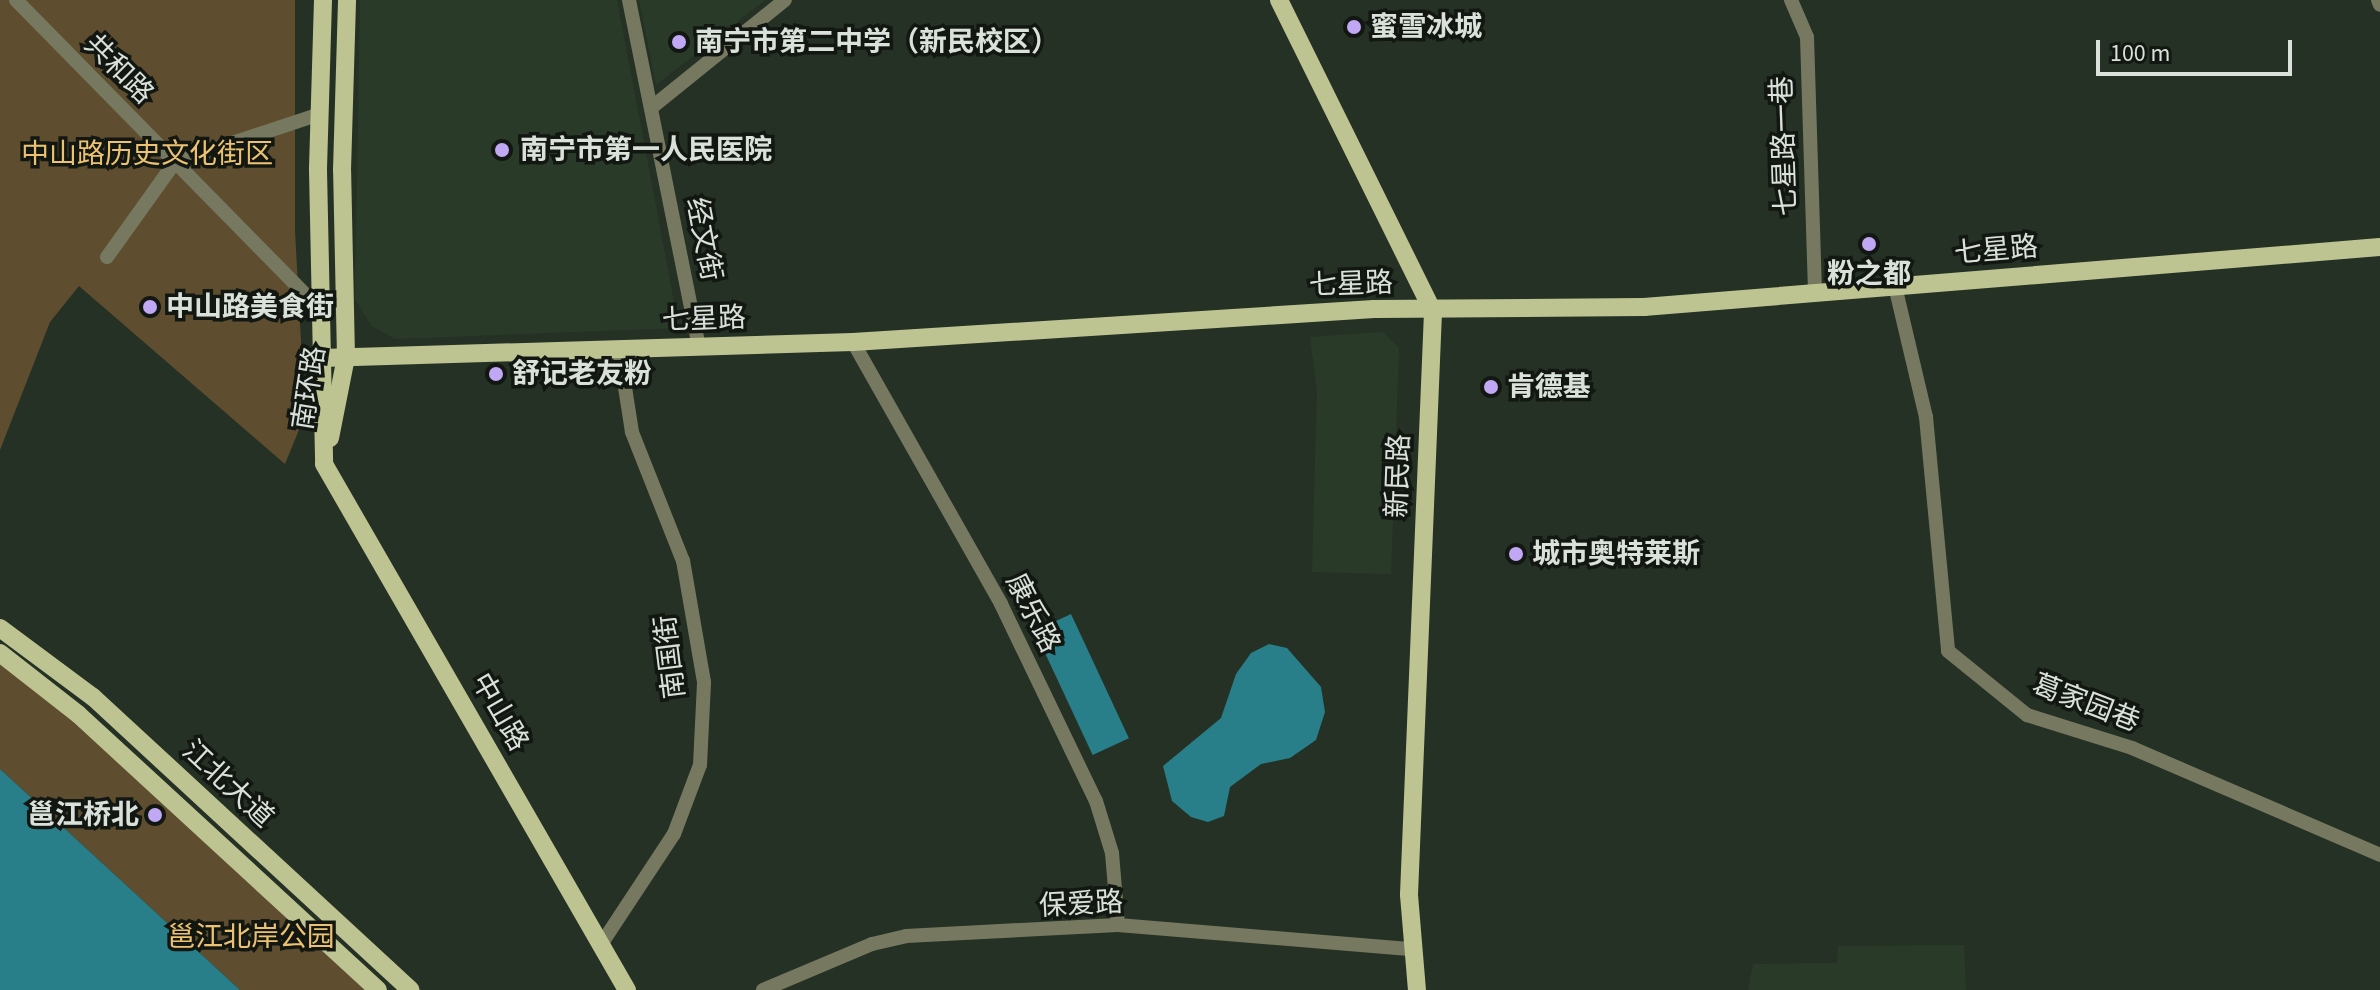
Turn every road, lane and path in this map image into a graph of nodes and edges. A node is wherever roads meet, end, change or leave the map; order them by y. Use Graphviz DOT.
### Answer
graph roads {
  1 [pos="16,0"];
  2 [pos="323,0"];
  3 [pos="347,0"];
  4 [pos="629,0"];
  5 [pos="785,0"];
  6 [pos="1279,0"];
  7 [pos="1791,0"];
  8 [pos="651,108"];
  9 [pos="320,114"];
  10 [pos="175,162"];
  11 [pos="2380,247"];
  12 [pos="107,257"];
  13 [pos="1895,286"];
  14 [pos="1815,293"];
  15 [pos="321,310"];
  16 [pos="1433,312"];
  17 [pos="853,342"];
  18 [pos="699,347"];
  19 [pos="619,349"];
  20 [pos="346,357"];
  21 [pos="322,358"];
  22 [pos="324,464"];
  23 [pos="0,628"];
  24 [pos="0,653"];
  25 [pos="2380,855"];
  26 [pos="1118,925"];
  27 [pos="602,943"];
  28 [pos="1412,949"];
  29 [pos="378,990"];
  30 [pos="411,990"];
  31 [pos="627,990"];
  32 [pos="763,990"];
  33 [pos="1417,990"];
  1 -- 10 [label="street, 共和路"];
  2 -- 9 [label="main road, 南环路"];
  3 -- 20 [label="main road, 南环路"];
  4 -- 8 [label="street, 经文街"];
  5 -- 8 [label="street"];
  6 -- 16 [label="main road, 新民路"];
  7 -- 14 [label="street, 七星路一巷"];
  8 -- 18 [label="street, 经文街"];
  9 -- 10 [label="street"];
  9 -- 15 [label="main road, 南环路"];
  10 -- 12 [label="street"];
  10 -- 15 [label="street, 共和路"];
  11 -- 13 [label="main road, 七星路"];
  13 -- 14 [label="main road, 七星路"];
  13 -- 25 [label="street, 葛家园巷"];
  14 -- 16 [label="main road, 七星路"];
  15 -- 21 [label="main road, 南环路"];
  16 -- 17 [label="main road, 七星路"];
  16 -- 28 [label="main road, 新民路"];
  17 -- 18 [label="main road, 七星路"];
  17 -- 26 [label="street, 康乐路"];
  18 -- 19 [label="main road, 七星路"];
  19 -- 20 [label="main road, 七星路"];
  19 -- 27 [label="street, 南国街"];
  20 -- 21 [label="main road, 七星路"];
  20 -- 22 [label="main road, 南环路"];
  21 -- 22 [label="main road, 南环路"];
  22 -- 27 [label="main road, 中山路"];
  23 -- 30 [label="main road, 江北大道"];
  24 -- 29 [label="main road, 江北大道"];
  26 -- 28 [label="street, 保爱路"];
  26 -- 32 [label="street, 保爱路"];
  27 -- 31 [label="main road, 中山路"];
  28 -- 33 [label="main road, 新民路"];
}
